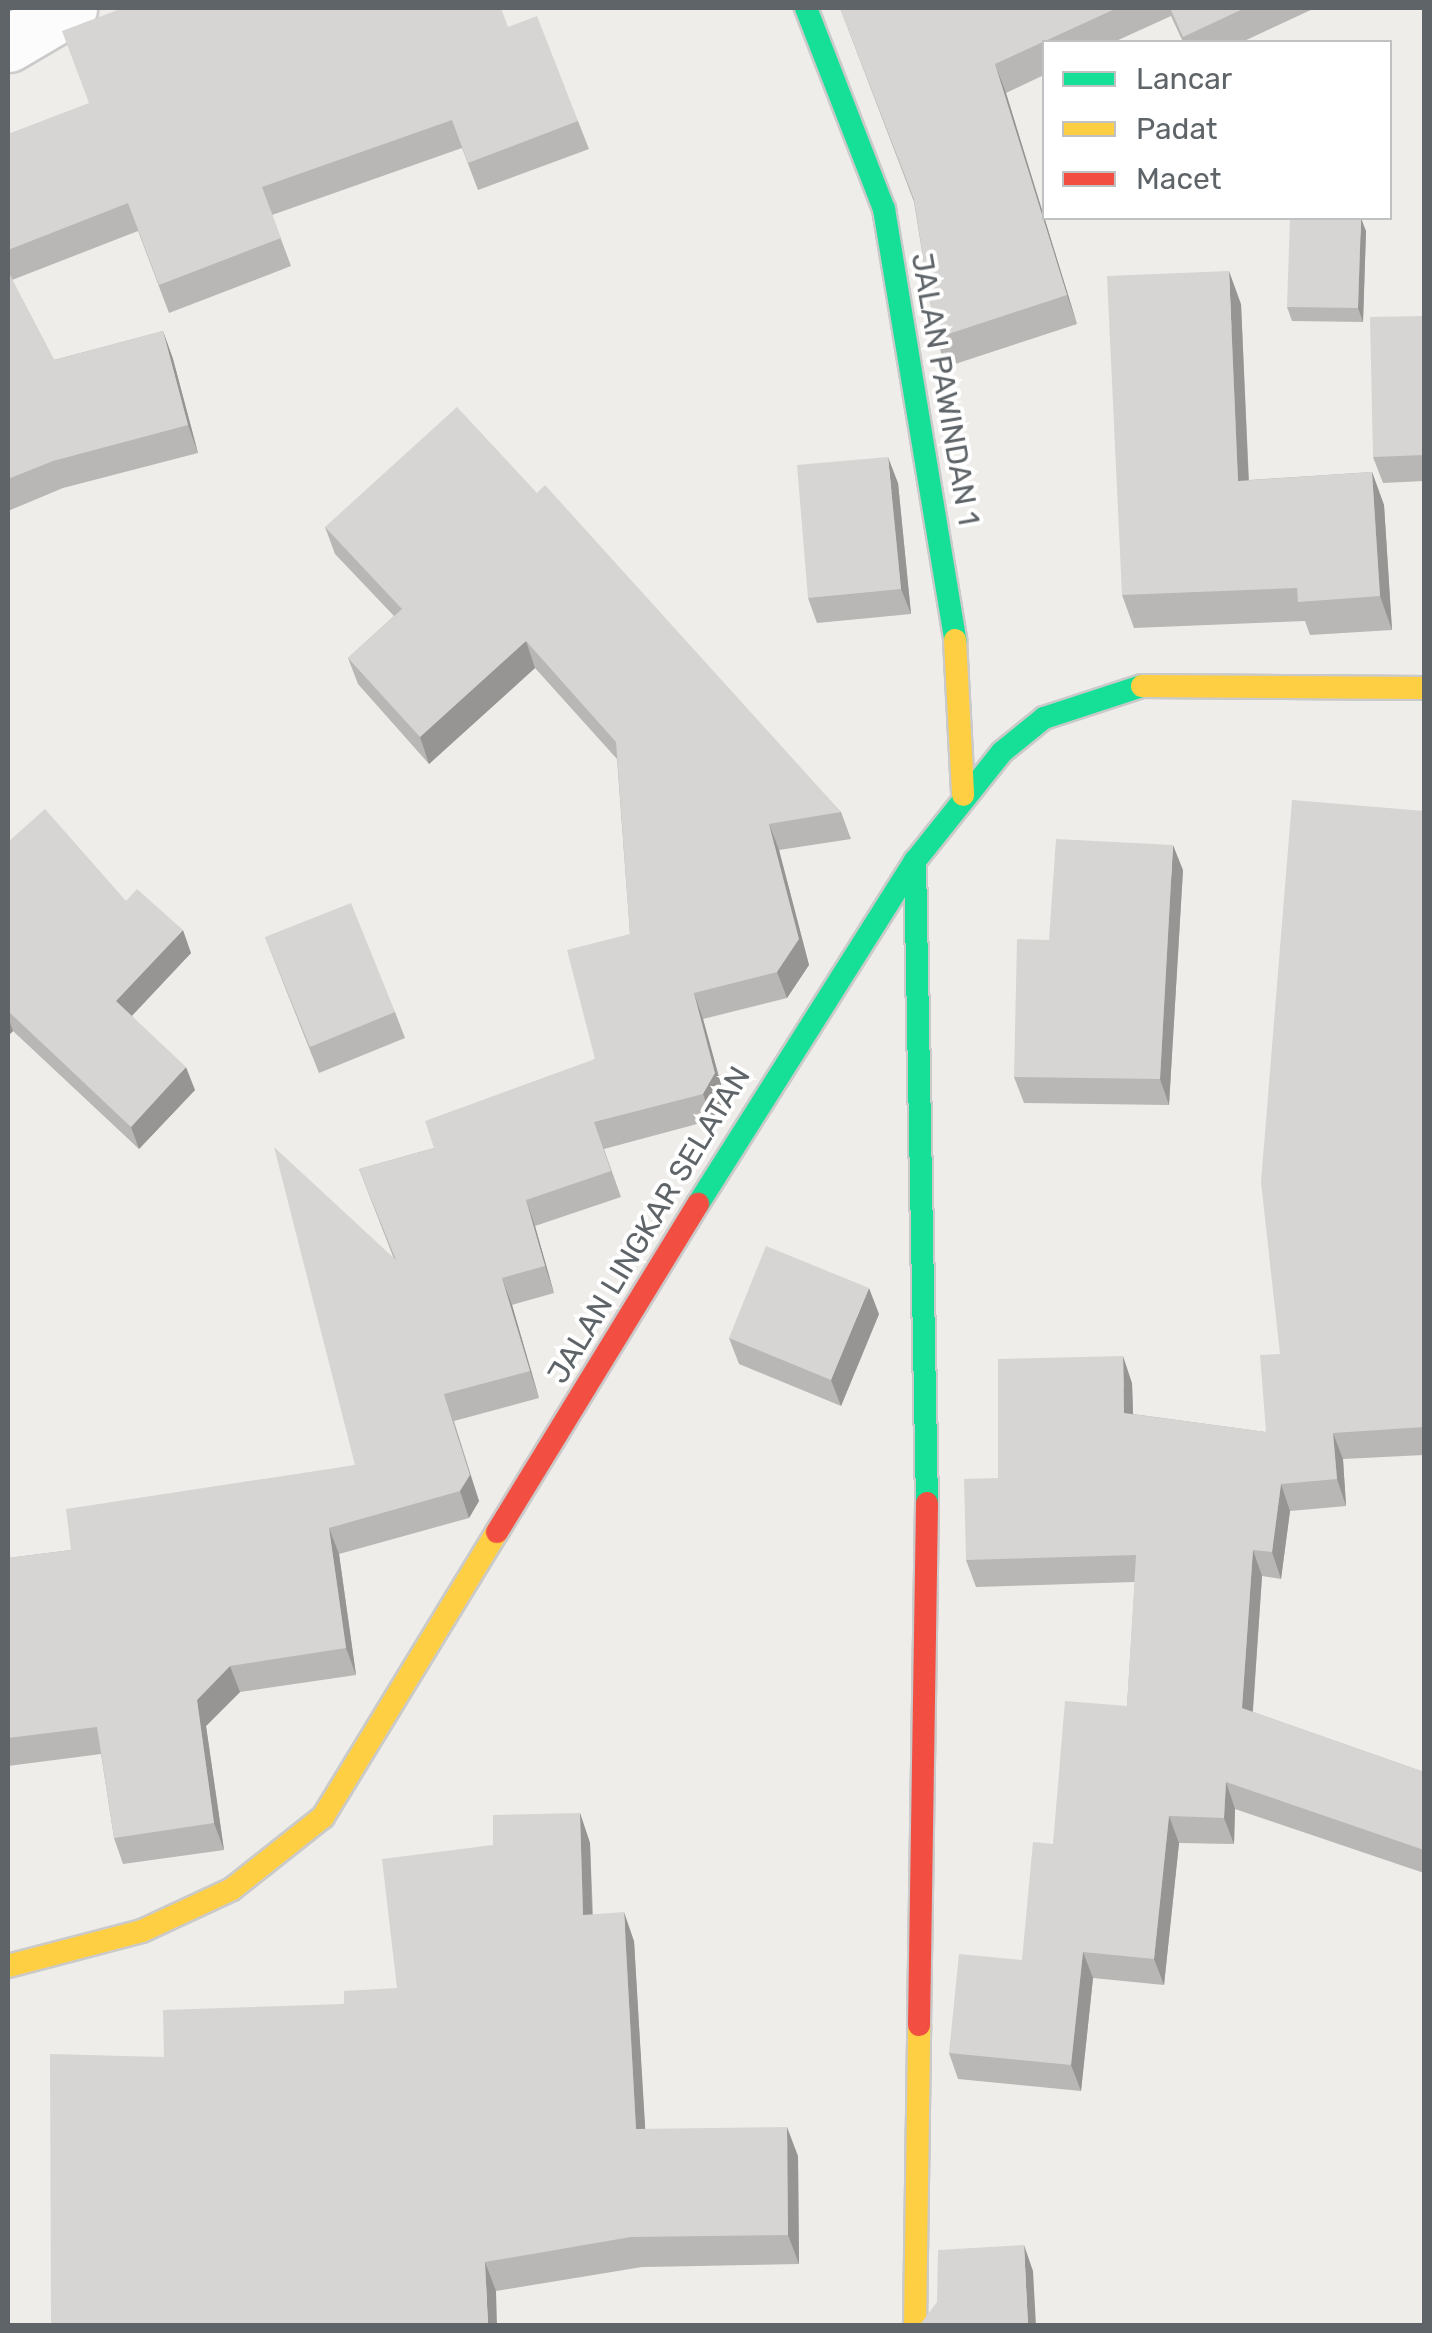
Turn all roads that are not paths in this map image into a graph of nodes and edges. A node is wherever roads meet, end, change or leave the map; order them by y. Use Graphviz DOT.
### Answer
graph roads {
  1 [pos="68,8"];
  2 [pos="806,8"];
  3 [pos="8,44"];
  4 [pos="1424,688"];
  5 [pos="963,795"];
  6 [pos="915,861"];
  7 [pos="8,1966"];
  8 [pos="915,2326"];
  1 -- 3 [label="street"];
  2 -- 5 [label="street, JALAN PAWINDAN 1"];
  4 -- 5 [label="street, JALAN LINGKAR SELATAN"];
  5 -- 6 [label="street, JALAN LINGKAR SELATAN"];
  6 -- 7 [label="street, JALAN LINGKAR SELATAN"];
  6 -- 8 [label="street"];
}
